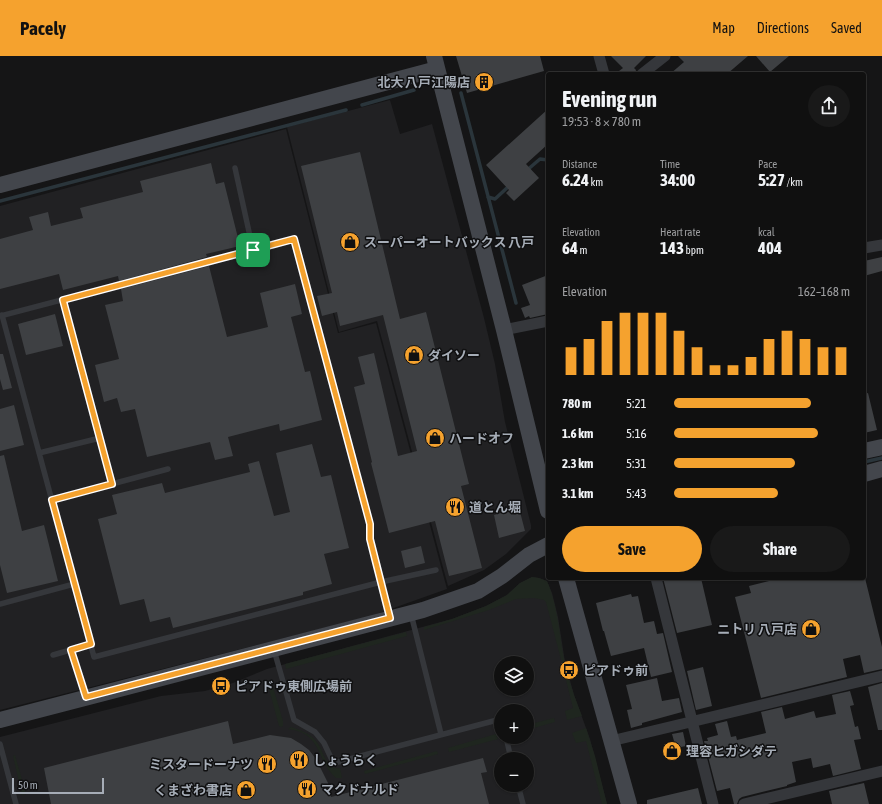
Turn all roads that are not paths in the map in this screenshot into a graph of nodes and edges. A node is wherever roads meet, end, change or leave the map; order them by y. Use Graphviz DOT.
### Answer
graph roads {
  1 [pos="599,56"];
  2 [pos="665,56"];
  3 [pos="435,63"];
  4 [pos="603,72"];
  5 [pos="645,72"];
  6 [pos="235,168"];
  7 [pos="0,185"];
  8 [pos="882,245"];
  9 [pos="866,248"];
  10 [pos="253,250"];
  11 [pos="63,300"];
  12 [pos="1,316"];
  13 [pos="546,321"];
  14 [pos="504,330"];
  15 [pos="100,438"];
  16 [pos="882,447"];
  17 [pos="866,451"];
  18 [pos="39,453"];
  19 [pos="168,469"];
  20 [pos="882,470"];
  21 [pos="866,474"];
  22 [pos="112,484"];
  23 [pos="52,500"];
  24 [pos="546,503"];
  25 [pos="546,547"];
  26 [pos="436,570"];
  27 [pos="567,580"];
  28 [pos="657,580"];
  29 [pos="381,582"];
  30 [pos="74,584"];
  31 [pos="0,604"];
  32 [pos="410,613"];
  33 [pos="390,618"];
  34 [pos="91,644"];
  35 [pos="274,649"];
  36 [pos="71,650"];
  37 [pos="53,655"];
  38 [pos="882,676"];
  39 [pos="86,697"];
  40 [pos="0,720"];
  41 [pos="494,721"];
  42 [pos="692,721"];
  43 [pos="441,734"];
  44 [pos="611,740"];
  45 [pos="0,744"];
  46 [pos="882,771"];
  47 [pos="520,792"];
  48 [pos="16,804"];
  49 [pos="523,804"];
  50 [pos="629,804"];
  51 [pos="713,804"];
  52 [pos="744,804"];
  1 -- 4 [label="street"];
  2 -- 5 [label="street"];
  3 -- 7 [label="street"];
  3 -- 14 [label="street"];
  6 -- 10 [label="lane"];
  8 -- 9 [label="street"];
  10 -- 11 [label="lane"];
  10 -- 29 [label="lane"];
  11 -- 12 [label="lane"];
  11 -- 15 [label="lane"];
  12 -- 18 [label="lane"];
  13 -- 14 [label="street"];
  14 -- 24 [label="street"];
  15 -- 18 [label="lane"];
  15 -- 22 [label="lane"];
  16 -- 17 [label="street"];
  18 -- 23 [label="lane"];
  19 -- 22 [label="lane"];
  20 -- 21 [label="street"];
  22 -- 23 [label="lane"];
  23 -- 30 [label="lane"];
  25 -- 32 [label="street"];
  26 -- 29 [label="lane"];
  27 -- 44 [label="street"];
  28 -- 42 [label="street"];
  29 -- 33 [label="lane"];
  29 -- 34 [label="lane"];
  30 -- 31 [label="lane"];
  30 -- 34 [label="lane"];
  32 -- 33 [label="street"];
  32 -- 43 [label="lane"];
  33 -- 35 [label="street"];
  34 -- 36 [label="lane"];
  35 -- 39 [label="street"];
  35 -- 43 [label="lane"];
  36 -- 37 [label="lane"];
  36 -- 39 [label="lane"];
  38 -- 42 [label="street"];
  39 -- 40 [label="street"];
  41 -- 43 [label="lane"];
  42 -- 44 [label="street"];
  42 -- 51 [label="street"];
  44 -- 50 [label="street"];
  45 -- 48 [label="lane"];
  46 -- 52 [label="street"];
  47 -- 49 [label="lane"];
}
